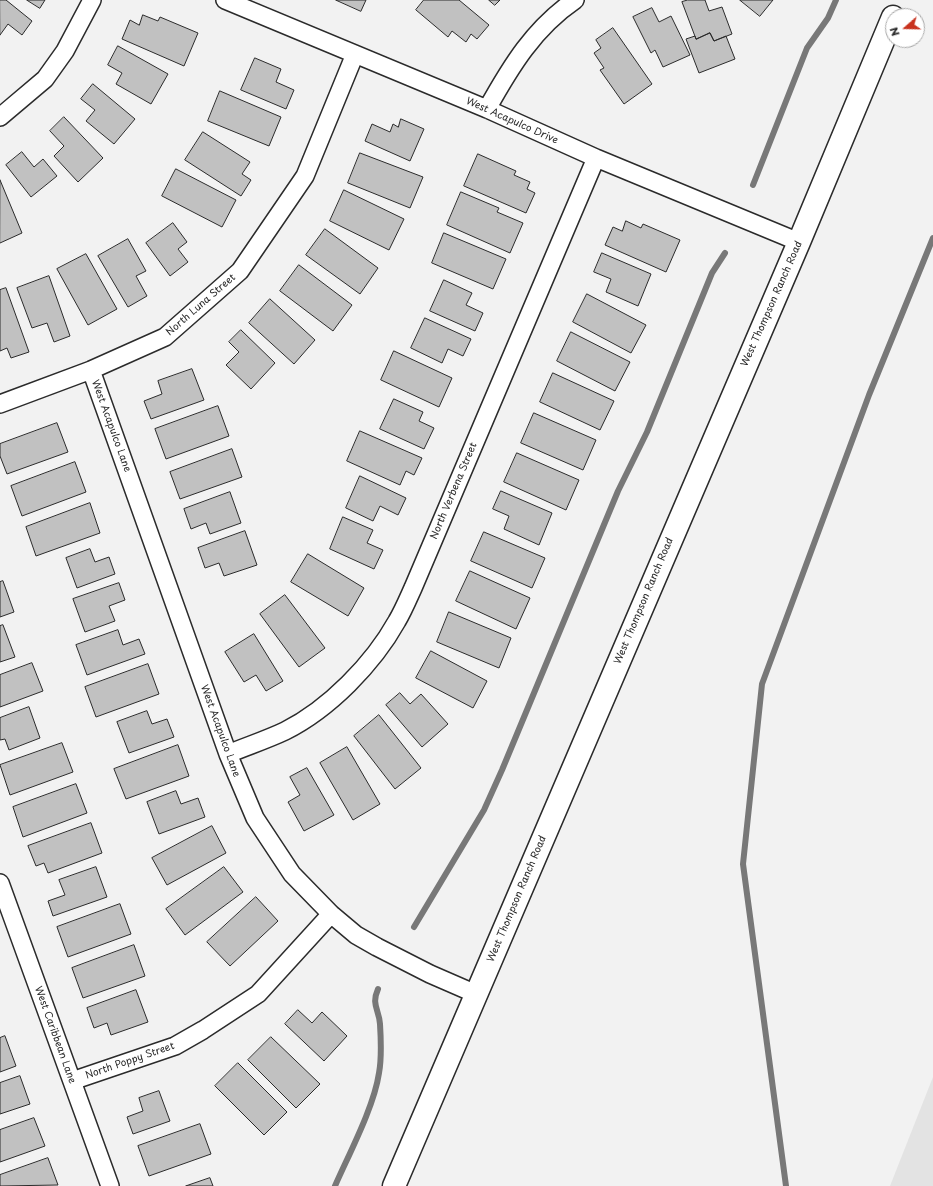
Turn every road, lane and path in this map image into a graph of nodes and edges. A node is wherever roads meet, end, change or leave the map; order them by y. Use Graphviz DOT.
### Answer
graph roads {
  1 [pos="92,0"];
  2 [pos="575,0"];
  3 [pos="236,2"];
  4 [pos="885,35"];
  5 [pos="355,54"];
  6 [pos="487,109"];
  7 [pos="0,117"];
  8 [pos="596,158"];
  9 [pos="799,242"];
  10 [pos="91,370"];
  11 [pos="0,404"];
  12 [pos="228,754"];
  13 [pos="0,883"];
  14 [pos="331,914"];
  15 [pos="476,994"];
  16 [pos="72,1081"];
  17 [pos="110,1186"];
  18 [pos="394,1186"];
  1 -- 7 [label="street"];
  2 -- 6 [label="street"];
  3 -- 5 [label="street, West Acapulco Drive"];
  4 -- 9 [label="main road, West Thompson Ranch Road"];
  5 -- 6 [label="street, West Acapulco Drive"];
  5 -- 10 [label="street, North Luna Street"];
  6 -- 8 [label="street, West Acapulco Drive"];
  8 -- 9 [label="street, West Acapulco Drive"];
  8 -- 12 [label="street, North Verbena Street"];
  9 -- 15 [label="main road, West Thompson Ranch Road"];
  10 -- 11 [label="street, North Luna Street"];
  10 -- 12 [label="street, West Acapulco Lane"];
  12 -- 14 [label="street, West Acapulco Lane"];
  13 -- 16 [label="street, West Caribbean Lane"];
  14 -- 15 [label="street, West Acapulco Lane"];
  14 -- 16 [label="street, North Poppy Street"];
  15 -- 18 [label="main road, West Thompson Ranch Road"];
  16 -- 17 [label="street, West Caribbean Lane"];
}
